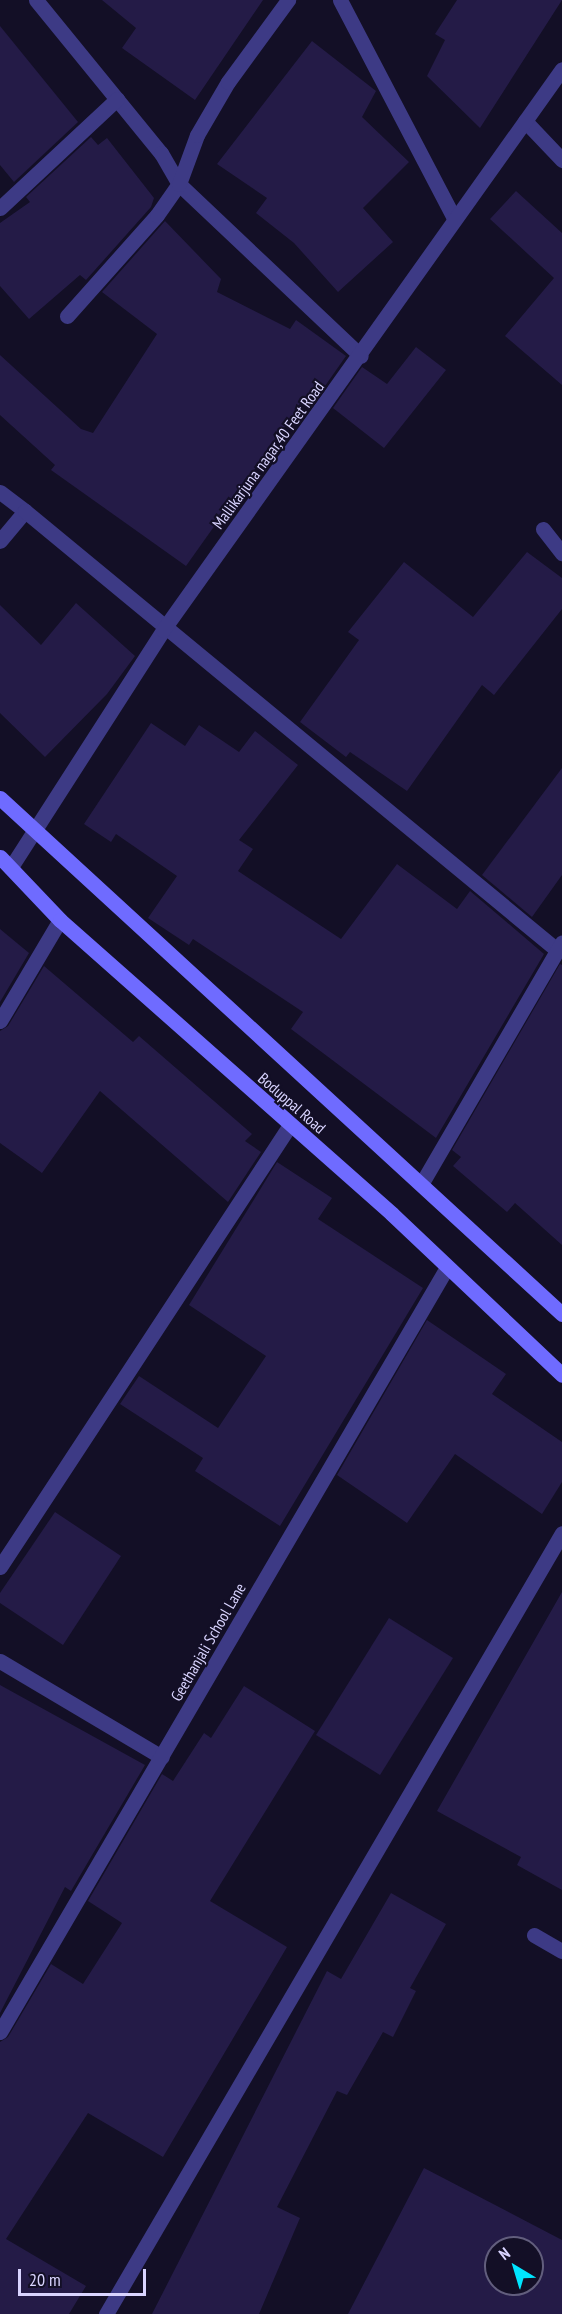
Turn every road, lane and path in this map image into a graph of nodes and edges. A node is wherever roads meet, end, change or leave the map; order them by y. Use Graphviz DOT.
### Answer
graph roads {
  1 [pos="36,0"];
  2 [pos="288,0"];
  3 [pos="340,0"];
  4 [pos="562,69"];
  5 [pos="117,99"];
  6 [pos="525,121"];
  7 [pos="562,160"];
  8 [pos="179,184"];
  9 [pos="0,208"];
  10 [pos="454,218"];
  11 [pos="67,316"];
  12 [pos="361,356"];
  13 [pos="0,492"];
  14 [pos="25,512"];
  15 [pos="543,529"];
  16 [pos="0,541"];
  17 [pos="562,553"];
  18 [pos="163,630"];
  19 [pos="0,798"];
  20 [pos="35,830"];
  21 [pos="6,862"];
  22 [pos="60,920"];
  23 [pos="559,946"];
  24 [pos="0,1021"];
  25 [pos="290,1125"];
  26 [pos="423,1181"];
  27 [pos="446,1269"];
  28 [pos="562,1314"];
  29 [pos="562,1375"];
  30 [pos="562,1533"];
  31 [pos="0,1567"];
  32 [pos="0,1661"];
  33 [pos="162,1757"];
  34 [pos="534,1935"];
  35 [pos="562,1951"];
  36 [pos="0,2032"];
  37 [pos="106,2314"];
  1 -- 5 [label="street"];
  2 -- 8 [label="street"];
  3 -- 10 [label="street"];
  4 -- 6 [label="street, Mallikarjuna nagar,40 Feet Road"];
  5 -- 8 [label="street"];
  5 -- 9 [label="street"];
  6 -- 7 [label="street"];
  6 -- 10 [label="street, Mallikarjuna nagar,40 Feet Road"];
  8 -- 11 [label="street"];
  8 -- 12 [label="street"];
  10 -- 12 [label="street, Mallikarjuna nagar,40 Feet Road"];
  12 -- 18 [label="street, Mallikarjuna nagar,40 Feet Road"];
  13 -- 14 [label="street"];
  14 -- 16 [label="street"];
  14 -- 18 [label="street"];
  15 -- 17 [label="street"];
  18 -- 20 [label="street, Mallikarjuna nagar,40 Feet Road"];
  18 -- 23 [label="street"];
  19 -- 20 [label="street, Boduppal Road"];
  20 -- 21 [label="street, Mallikarjuna nagar,40 Feet Road"];
  20 -- 26 [label="street, Boduppal Road"];
  21 -- 22 [label="street, Boduppal Road"];
  22 -- 24 [label="street"];
  22 -- 25 [label="street, Boduppal Road"];
  23 -- 26 [label="street"];
  25 -- 27 [label="street, Boduppal Road"];
  25 -- 31 [label="street"];
  26 -- 28 [label="street, Boduppal Road"];
  27 -- 29 [label="street, Boduppal Road"];
  27 -- 33 [label="street, Geethanjali School Lane"];
  30 -- 37 [label="street"];
  32 -- 33 [label="street"];
  33 -- 36 [label="street, Geethanjali School Lane"];
  34 -- 35 [label="street"];
}
